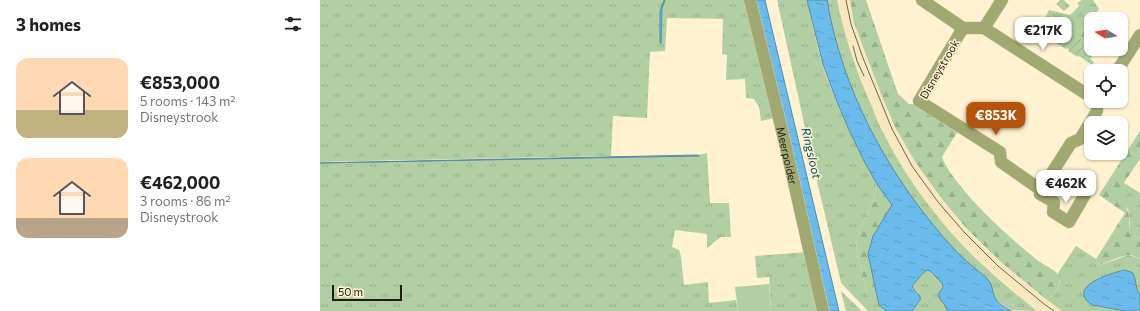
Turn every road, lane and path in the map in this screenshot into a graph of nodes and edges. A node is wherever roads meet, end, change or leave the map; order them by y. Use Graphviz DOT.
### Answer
graph roads {
  1 [pos="750,0"];
  2 [pos="922,0"];
  3 [pos="1002,0"];
  4 [pos="963,28"];
  5 [pos="984,28"];
  6 [pos="1140,35"];
  7 [pos="1121,64"];
  8 [pos="1084,92"];
  9 [pos="1097,108"];
  10 [pos="1041,190"];
  11 [pos="1088,191"];
  12 [pos="823,311"];
  1 -- 12 [label="street, Meerpolder"];
  2 -- 4 [label="street"];
  3 -- 5 [label="street"];
  4 -- 5 [label="street"];
  4 -- 10 [label="street, Disneystrook"];
  5 -- 8 [label="street"];
  6 -- 7 [label="street"];
  9 -- 10 [label="street"];
  10 -- 11 [label="street, Disneystrook"];
}
